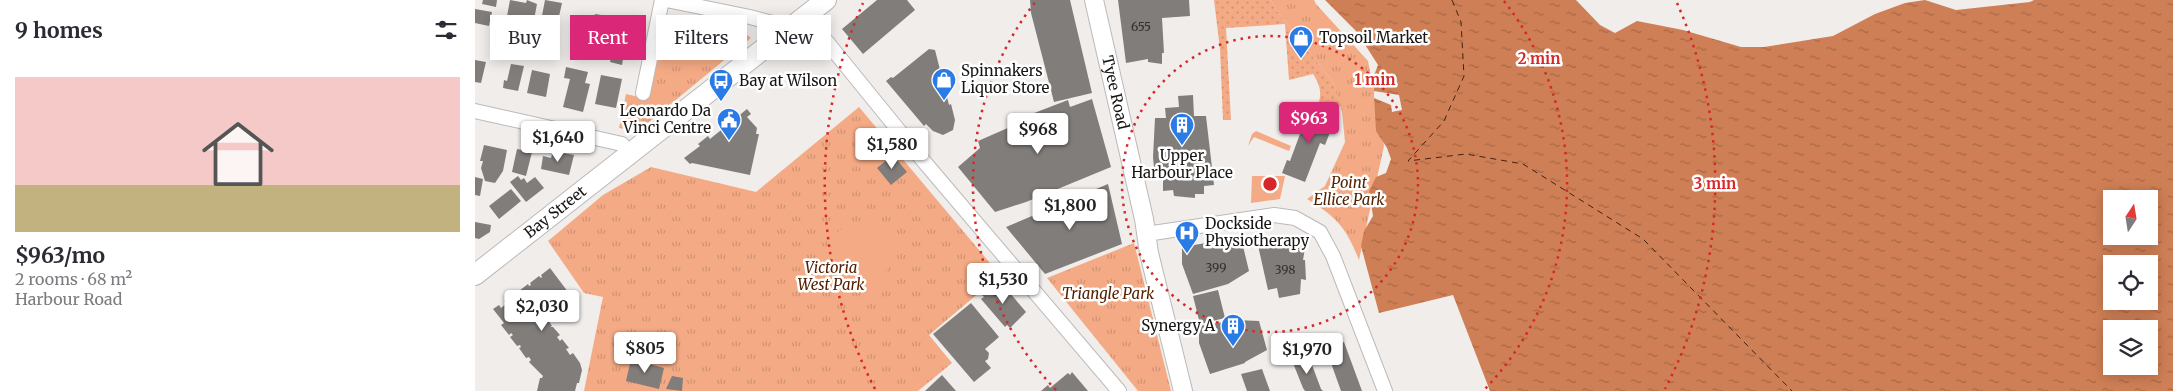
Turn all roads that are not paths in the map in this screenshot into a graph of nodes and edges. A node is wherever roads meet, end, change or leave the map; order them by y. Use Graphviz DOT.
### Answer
graph roads {
  1 [pos="661,0"];
  2 [pos="665,0"];
  3 [pos="826,0"];
  4 [pos="1095,0"];
  5 [pos="807,15"];
  6 [pos="757,20"];
  7 [pos="831,47"];
  8 [pos="757,54"];
  9 [pos="643,92"];
  10 [pos="475,111"];
  11 [pos="623,144"];
  12 [pos="1146,234"];
  13 [pos="475,275"];
  14 [pos="1119,391"];
  15 [pos="1183,391"];
  16 [pos="1385,391"];
  1 -- 9 [label="street"];
  2 -- 6 [label="street"];
  3 -- 5 [label="main road, Bay Street"];
  4 -- 12 [label="street, Tyee Road"];
  7 -- 14 [label="street"];
  8 -- 13 [label="main road, Bay Street"];
  10 -- 11 [label="street"];
  12 -- 15 [label="street, Tyee Road"];
  12 -- 16 [label="street"];
}
